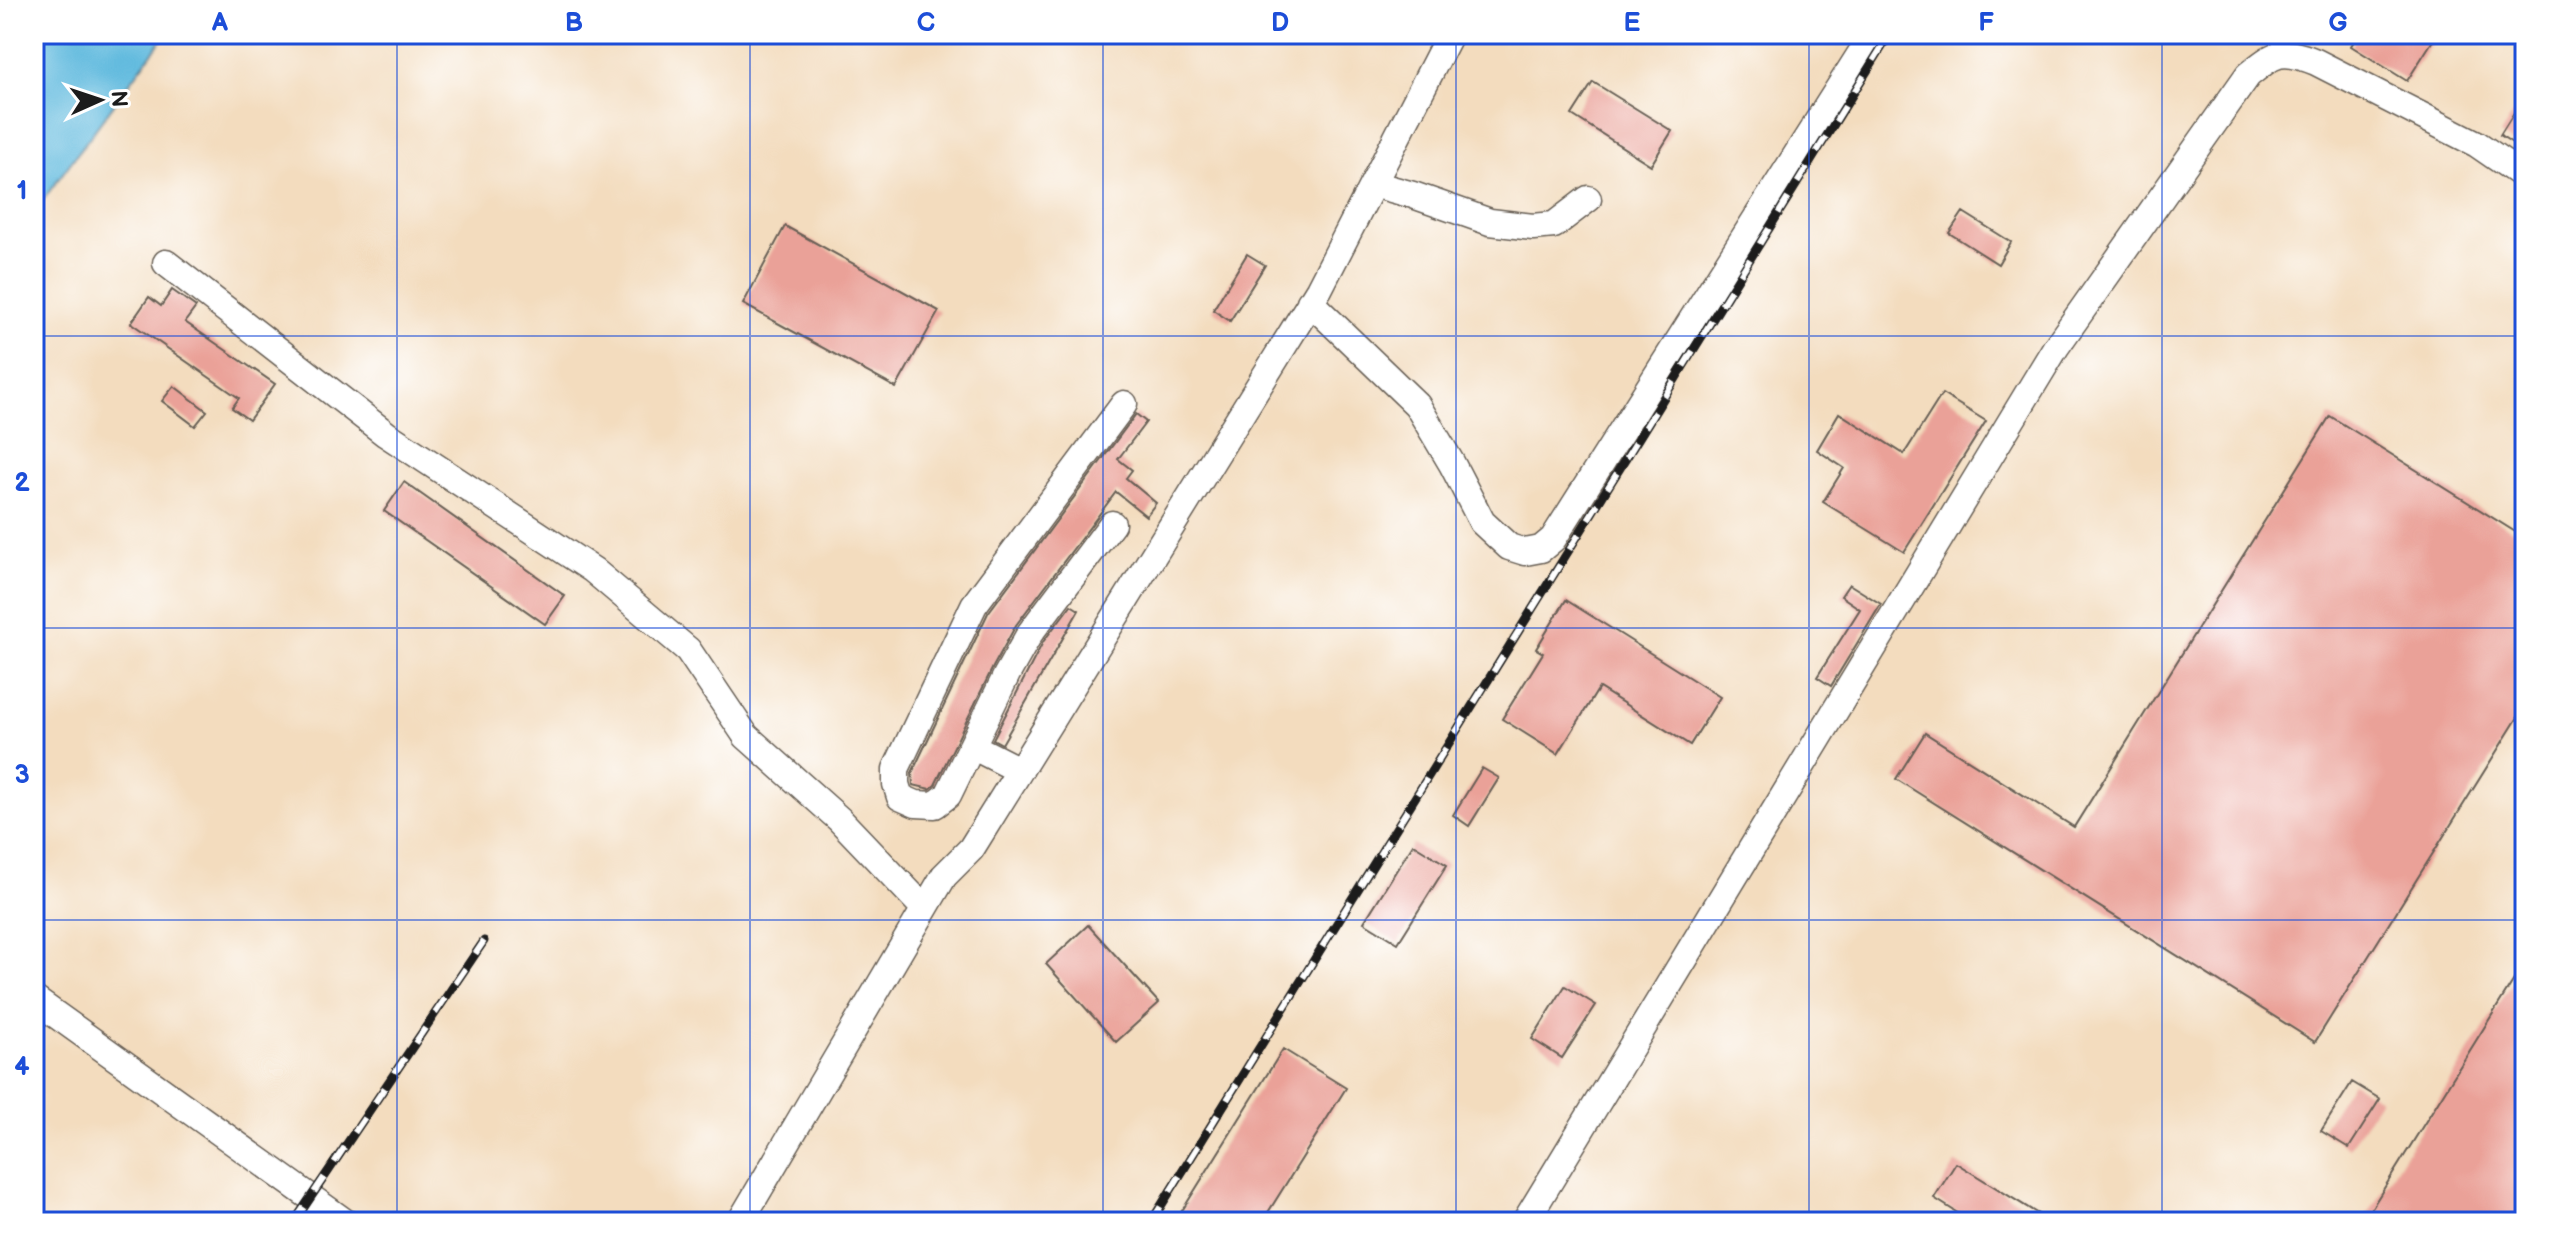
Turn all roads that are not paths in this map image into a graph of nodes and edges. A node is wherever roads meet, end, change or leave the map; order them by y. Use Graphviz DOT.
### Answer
graph roads {
  1 [pos="1450,34"];
  2 [pos="1873,34"];
  3 [pos="2283,34"];
  4 [pos="2270,57"];
  5 [pos="2525,177"];
  6 [pos="1373,184"];
  7 [pos="1588,199"];
  8 [pos="166,263"];
  9 [pos="1310,302"];
  10 [pos="1124,404"];
  11 [pos="1112,524"];
  12 [pos="972,746"];
  13 [pos="1019,770"];
  14 [pos="924,908"];
  15 [pos="34,999"];
  16 [pos="345,1222"];
  17 [pos="740,1222"];
  18 [pos="1525,1222"];
  1 -- 6 [label="lane"];
  2 -- 9 [label="lane"];
  3 -- 4 [label="lane"];
  4 -- 5 [label="lane"];
  4 -- 18 [label="lane"];
  6 -- 7 [label="lane"];
  6 -- 9 [label="lane"];
  8 -- 14 [label="lane"];
  9 -- 13 [label="lane"];
  10 -- 12 [label="lane"];
  11 -- 12 [label="lane"];
  12 -- 13 [label="lane"];
  13 -- 14 [label="lane"];
  14 -- 17 [label="lane"];
  15 -- 16 [label="lane"];
}
